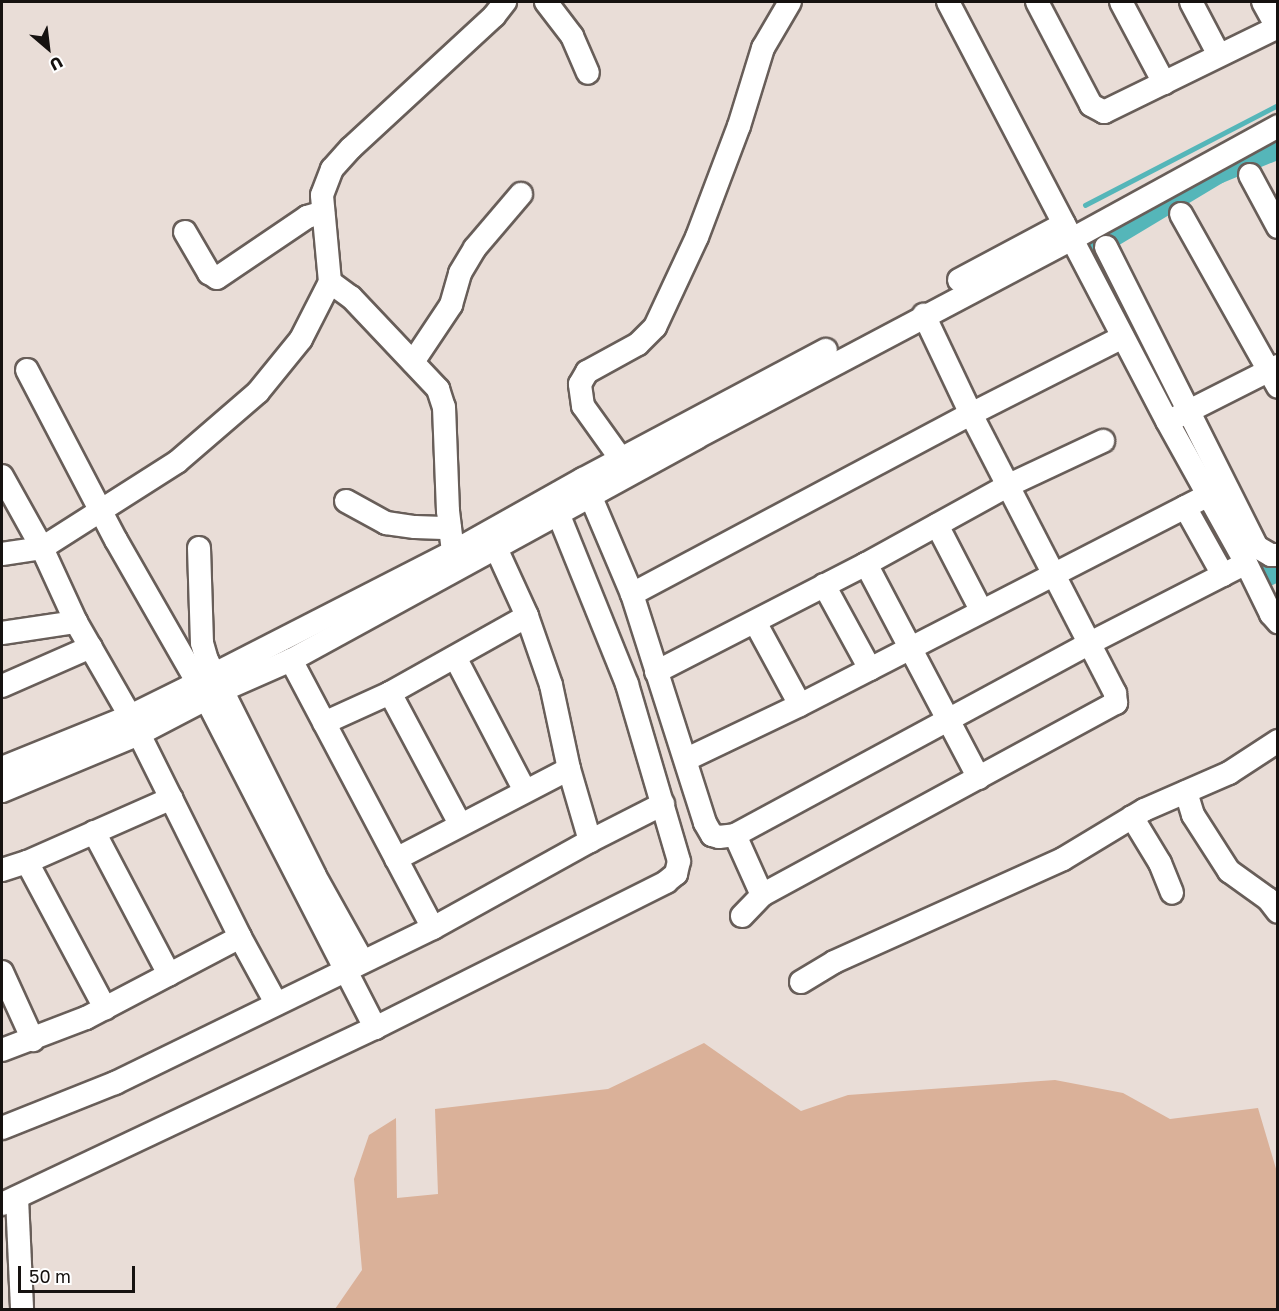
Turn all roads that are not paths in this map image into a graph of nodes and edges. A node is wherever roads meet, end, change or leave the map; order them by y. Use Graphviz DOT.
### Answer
graph roads {
  1 [pos="505,2"];
  2 [pos="546,2"];
  3 [pos="790,2"];
  4 [pos="948,2"];
  5 [pos="1121,2"];
  6 [pos="1191,2"];
  7 [pos="1263,2"];
  8 [pos="1046,4"];
  9 [pos="1277,27"];
  10 [pos="1219,55"];
  11 [pos="588,73"];
  12 [pos="1164,83"];
  13 [pos="1278,126"];
  14 [pos="1250,175"];
  15 [pos="521,194"];
  16 [pos="323,212"];
  17 [pos="1181,214"];
  18 [pos="1278,227"];
  19 [pos="1068,231"];
  20 [pos="185,232"];
  21 [pos="1106,247"];
  22 [pos="330,282"];
  23 [pos="924,315"];
  24 [pos="1123,337"];
  25 [pos="413,362"];
  26 [pos="27,370"];
  27 [pos="1274,375"];
  28 [pos="971,414"];
  29 [pos="1177,417"];
  30 [pos="1103,441"];
  31 [pos="621,459"];
  32 [pos="2,478"];
  33 [pos="1009,485"];
  34 [pos="590,495"];
  35 [pos="1208,496"];
  36 [pos="346,501"];
  37 [pos="1185,507"];
  38 [pos="101,510"];
  39 [pos="558,513"];
  40 [pos="937,525"];
  41 [pos="450,528"];
  42 [pos="492,539"];
  43 [pos="42,548"];
  44 [pos="199,548"];
  45 [pos="453,552"];
  46 [pos="2,554"];
  47 [pos="1278,555"];
  48 [pos="866,564"];
  49 [pos="1246,564"];
  50 [pos="1053,575"];
  51 [pos="1223,575"];
  52 [pos="824,585"];
  53 [pos="632,594"];
  54 [pos="981,610"];
  55 [pos="526,616"];
  56 [pos="76,622"];
  57 [pos="755,622"];
  58 [pos="1278,622"];
  59 [pos="2,633"];
  60 [pos="1090,643"];
  61 [pos="91,647"];
  62 [pos="911,648"];
  63 [pos="455,657"];
  64 [pos="291,660"];
  65 [pos="870,669"];
  66 [pos="656,672"];
  67 [pos="2,686"];
  68 [pos="210,687"];
  69 [pos="390,693"];
  70 [pos="800,705"];
  71 [pos="948,722"];
  72 [pos="324,723"];
  73 [pos="134,725"];
  74 [pos="1278,741"];
  75 [pos="687,759"];
  76 [pos="2,768"];
  77 [pos="569,769"];
  78 [pos="979,778"];
  79 [pos="525,791"];
  80 [pos="2,792"];
  81 [pos="1186,792"];
  82 [pos="172,798"];
  83 [pos="663,804"];
  84 [pos="1132,817"];
  85 [pos="460,824"];
  86 [pos="94,832"];
  87 [pos="735,835"];
  88 [pos="590,841"];
  89 [pos="396,859"];
  90 [pos="27,861"];
  91 [pos="2,870"];
  92 [pos="1172,893"];
  93 [pos="762,895"];
  94 [pos="1278,912"];
  95 [pos="742,916"];
  96 [pos="433,928"];
  97 [pos="240,937"];
  98 [pos="354,966"];
  99 [pos="2,972"];
  100 [pos="169,974"];
  101 [pos="801,982"];
  102 [pos="276,1003"];
  103 [pos="105,1008"];
  104 [pos="375,1028"];
  105 [pos="33,1040"];
  106 [pos="2,1050"];
  107 [pos="2,1128"];
  108 [pos="9,1201"];
  109 [pos="22,1310"];
  1 -- 16 [label="street"];
  2 -- 11 [label="street"];
  3 -- 31 [label="street"];
  4 -- 19 [label="street"];
  5 -- 12 [label="street"];
  6 -- 10 [label="street"];
  7 -- 9 [label="street"];
  8 -- 12 [label="street"];
  9 -- 10 [label="street"];
  10 -- 12 [label="street"];
  13 -- 19 [label="street"];
  14 -- 18 [label="street"];
  15 -- 25 [label="street"];
  16 -- 20 [label="street"];
  16 -- 22 [label="street"];
  17 -- 27 [label="street"];
  19 -- 23 [label="street"];
  19 -- 24 [label="street"];
  19 -- 31 [label="street"];
  21 -- 29 [label="street"];
  22 -- 25 [label="street"];
  22 -- 38 [label="street"];
  23 -- 28 [label="street"];
  23 -- 34 [label="street"];
  24 -- 28 [label="street"];
  24 -- 29 [label="street"];
  25 -- 41 [label="street"];
  26 -- 38 [label="street"];
  27 -- 29 [label="street"];
  28 -- 33 [label="street"];
  28 -- 53 [label="street"];
  29 -- 35 [label="street"];
  29 -- 47 [label="street"];
  30 -- 33 [label="street"];
  31 -- 42 [label="street"];
  32 -- 43 [label="street"];
  33 -- 40 [label="street"];
  33 -- 50 [label="street"];
  34 -- 39 [label="street"];
  34 -- 53 [label="street"];
  35 -- 37 [label="street"];
  35 -- 49 [label="street"];
  36 -- 41 [label="street"];
  37 -- 50 [label="street"];
  37 -- 51 [label="street"];
  38 -- 43 [label="street"];
  38 -- 68 [label="street"];
  39 -- 42 [label="street"];
  39 -- 83 [label="street"];
  40 -- 48 [label="street"];
  40 -- 54 [label="street"];
  41 -- 45 [label="street"];
  42 -- 45 [label="street"];
  42 -- 55 [label="street"];
  42 -- 64 [label="street"];
  43 -- 46 [label="street"];
  43 -- 56 [label="street"];
  44 -- 68 [label="street"];
  45 -- 68 [label="street"];
  48 -- 52 [label="street"];
  48 -- 62 [label="street"];
  49 -- 51 [label="street"];
  49 -- 58 [label="street"];
  50 -- 54 [label="street"];
  50 -- 60 [label="street"];
  51 -- 60 [label="street"];
  52 -- 57 [label="street"];
  52 -- 65 [label="street"];
  53 -- 66 [label="street"];
  54 -- 62 [label="street"];
  55 -- 63 [label="street"];
  55 -- 77 [label="street"];
  56 -- 59 [label="street"];
  56 -- 61 [label="street"];
  57 -- 66 [label="street"];
  57 -- 70 [label="street"];
  60 -- 71 [label="street"];
  60 -- 78 [label="street"];
  61 -- 67 [label="street"];
  61 -- 73 [label="street"];
  62 -- 65 [label="street"];
  62 -- 71 [label="street"];
  63 -- 69 [label="street"];
  63 -- 79 [label="street"];
  64 -- 68 [label="street"];
  64 -- 72 [label="street"];
  65 -- 70 [label="street"];
  66 -- 75 [label="street"];
  68 -- 73 [label="street"];
  68 -- 98 [label="street"];
  69 -- 72 [label="street"];
  69 -- 85 [label="street"];
  70 -- 75 [label="street"];
  71 -- 78 [label="street"];
  71 -- 87 [label="street"];
  72 -- 89 [label="street"];
  73 -- 76 [label="street"];
  73 -- 80 [label="street"];
  73 -- 82 [label="street"];
  74 -- 81 [label="street"];
  75 -- 87 [label="street"];
  77 -- 79 [label="street"];
  77 -- 88 [label="street"];
  78 -- 93 [label="street"];
  79 -- 85 [label="street"];
  81 -- 84 [label="street"];
  81 -- 94 [label="street"];
  82 -- 86 [label="street"];
  82 -- 97 [label="street"];
  83 -- 88 [label="street"];
  83 -- 104 [label="street"];
  84 -- 92 [label="street"];
  84 -- 101 [label="street"];
  85 -- 89 [label="street"];
  86 -- 90 [label="street"];
  86 -- 100 [label="street"];
  87 -- 93 [label="street"];
  88 -- 96 [label="street"];
  89 -- 96 [label="street"];
  90 -- 91 [label="street"];
  90 -- 103 [label="street"];
  93 -- 95 [label="street"];
  96 -- 98 [label="street"];
  97 -- 100 [label="street"];
  97 -- 102 [label="street"];
  98 -- 102 [label="street"];
  98 -- 104 [label="street"];
  99 -- 105 [label="street"];
  100 -- 103 [label="street"];
  102 -- 107 [label="street"];
  103 -- 105 [label="street"];
  104 -- 108 [label="street"];
  105 -- 106 [label="street"];
  108 -- 109 [label="street"];
}
